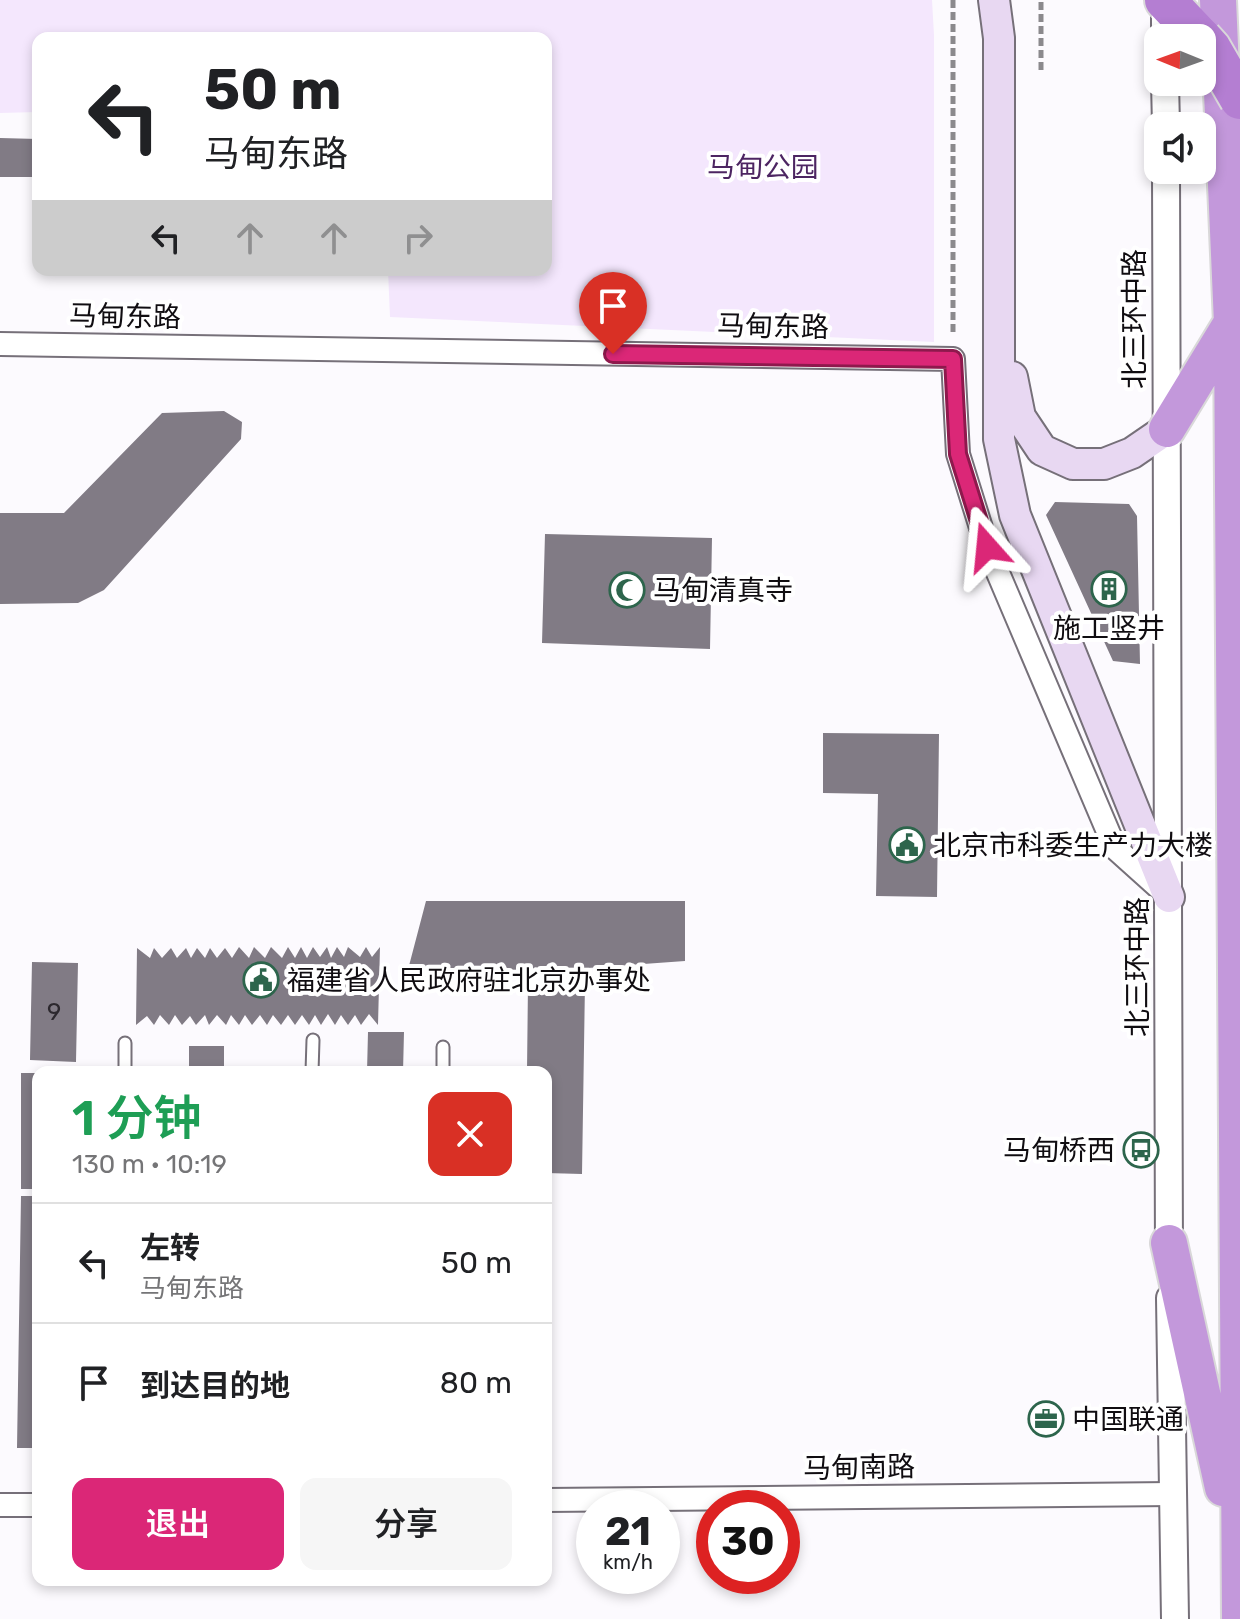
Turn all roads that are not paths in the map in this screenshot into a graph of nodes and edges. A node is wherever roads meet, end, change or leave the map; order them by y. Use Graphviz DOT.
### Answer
graph roads {
  1 [pos="994,0"];
  2 [pos="1013,0"];
  3 [pos="1165,0"];
  4 [pos="1218,0"];
  5 [pos="1165,24"];
  6 [pos="1187,24"];
  7 [pos="999,38"];
  8 [pos="1216,58"];
  9 [pos="1240,99"];
  10 [pos="1166,184"];
  11 [pos="999,317"];
  12 [pos="1232,323"];
  13 [pos="0,344"];
  14 [pos="1167,429"];
  15 [pos="1169,897"];
  16 [pos="313,1040"];
  17 [pos="125,1043"];
  18 [pos="443,1047"];
  19 [pos="125,1066"];
  20 [pos="312,1066"];
  21 [pos="443,1066"];
  22 [pos="1169,1243"];
  23 [pos="1173,1494"];
  24 [pos="552,1500"];
  25 [pos="0,1505"];
  26 [pos="32,1505"];
  27 [pos="1239,1558"];
  28 [pos="1175,1619"];
  29 [pos="1240,1619"];
  1 -- 7 [label="main road"];
  2 -- 7 [label="main road"];
  3 -- 5 [label="street"];
  3 -- 6 [label="highway"];
  4 -- 12 [label="highway"];
  7 -- 11 [label="main road"];
  8 -- 9 [label="highway, bridge"];
  10 -- 14 [label="street, 北三环中路"];
  11 -- 14 [label="main road"];
  11 -- 15 [label="main road"];
  12 -- 14 [label="highway"];
  12 -- 27 [label="highway"];
  13 -- 15 [label="street, 马甸东路"];
  14 -- 15 [label="street, 北三环中路"];
  15 -- 22 [label="street, 北三环中路"];
  16 -- 20 [label="lane"];
  17 -- 19 [label="lane"];
  18 -- 21 [label="lane"];
  22 -- 23 [label="street, 北三环中路"];
  22 -- 27 [label="highway"];
  23 -- 24 [label="street, 马甸南路"];
  23 -- 28 [label="street, 北三环中路"];
  25 -- 26 [label="street"];
  27 -- 29 [label="highway"];
}
